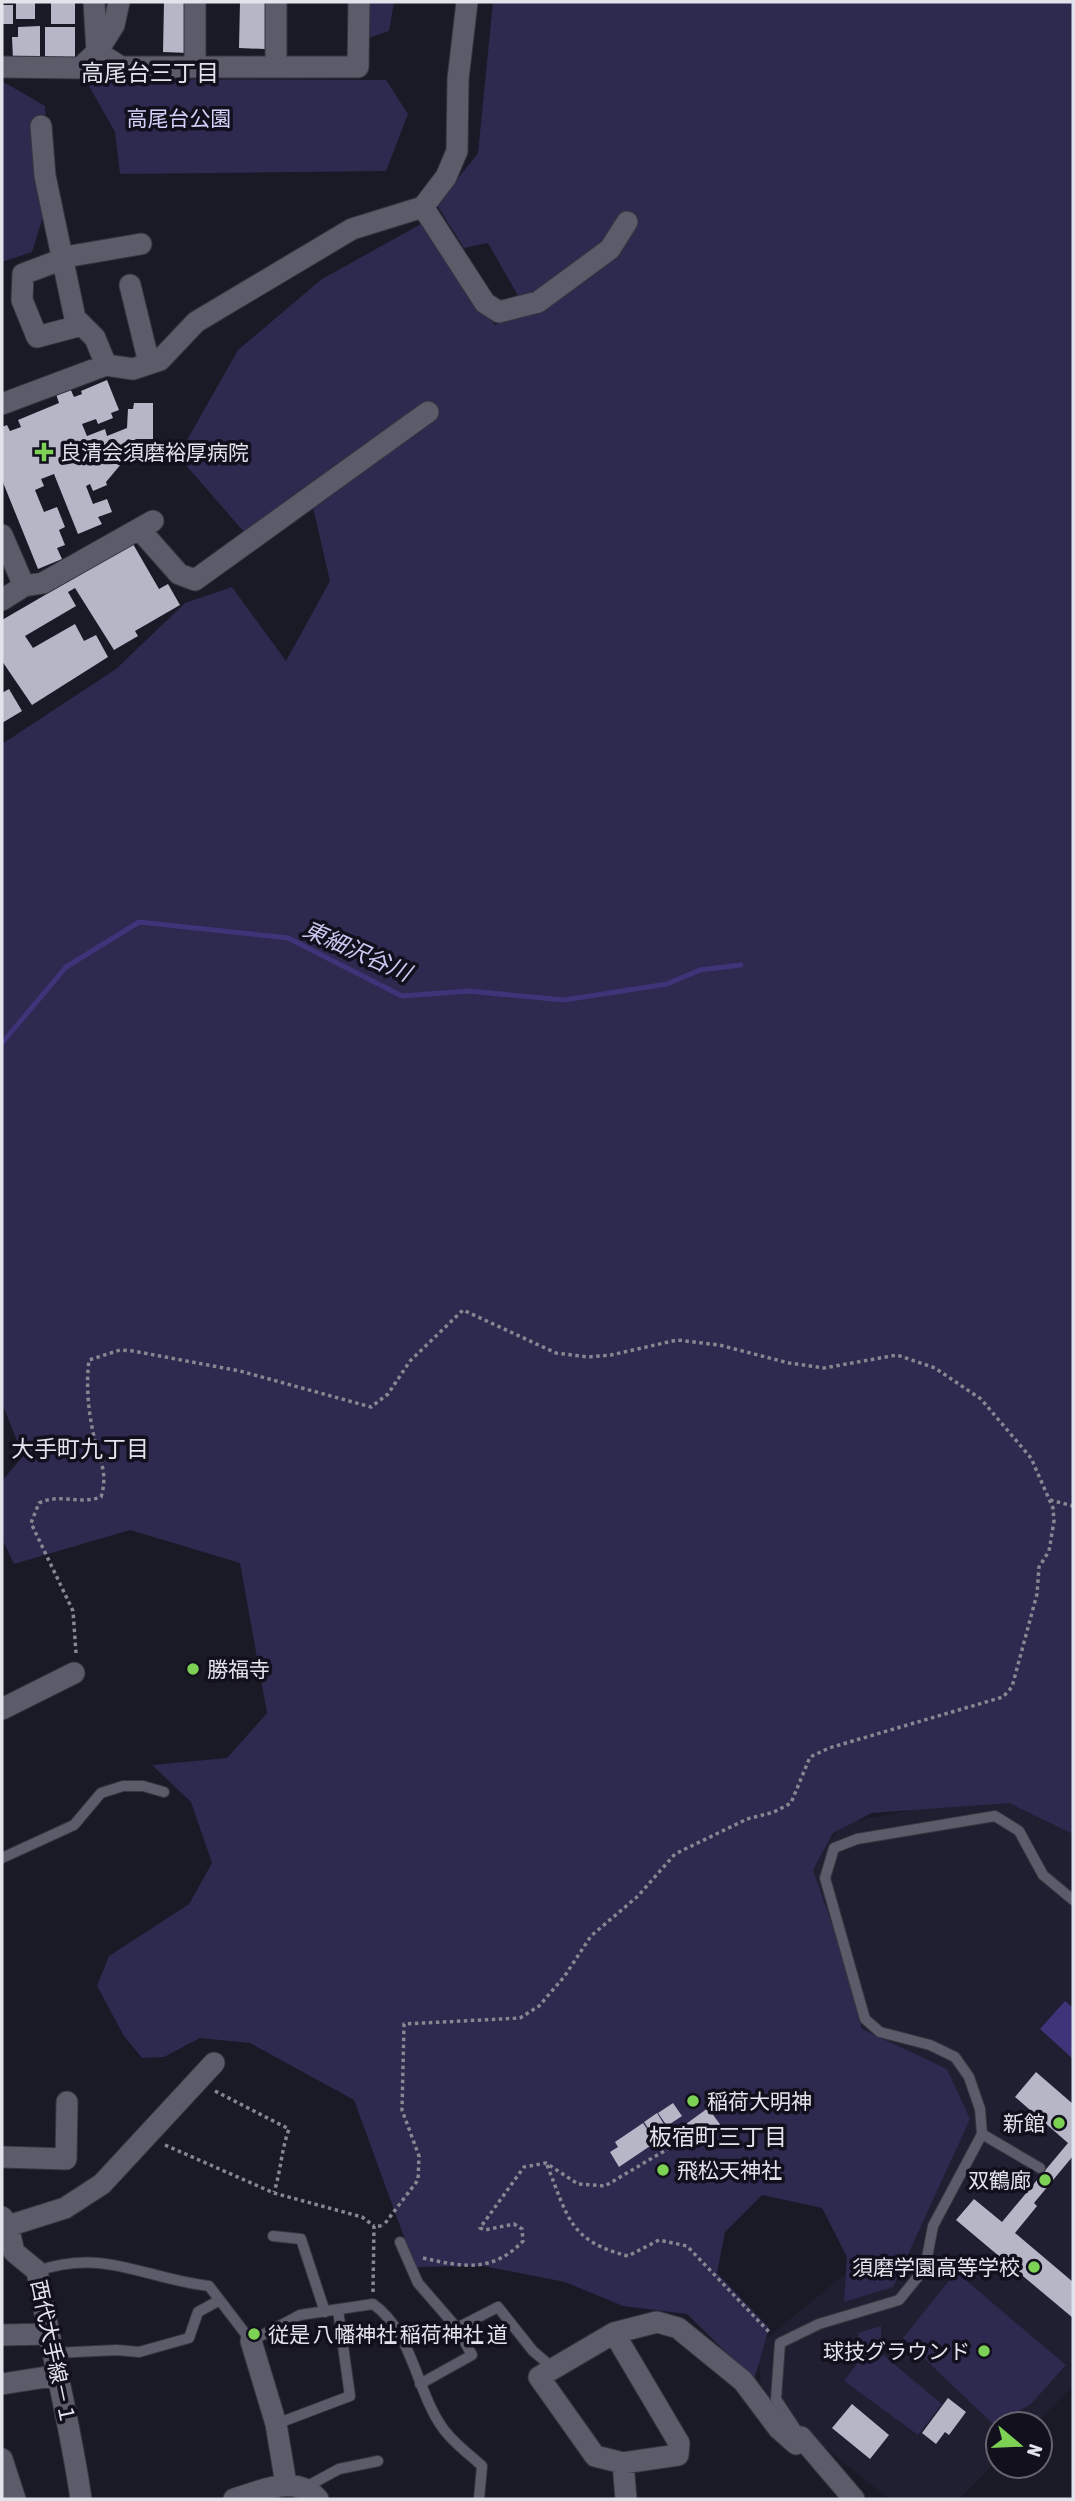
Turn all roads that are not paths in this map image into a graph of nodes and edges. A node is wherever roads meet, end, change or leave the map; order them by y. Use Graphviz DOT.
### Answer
graph roads {
  1 [pos="94,2"];
  2 [pos="119,2"];
  3 [pos="195,2"];
  4 [pos="276,2"];
  5 [pos="359,2"];
  6 [pos="467,2"];
  7 [pos="97,52"];
  8 [pos="2,67"];
  9 [pos="195,67"];
  10 [pos="276,67"];
  11 [pos="41,126"];
  12 [pos="423,207"];
  13 [pos="627,222"];
  14 [pos="141,244"];
  15 [pos="63,260"];
  16 [pos="130,285"];
  17 [pos="82,325"];
  18 [pos="149,363"];
  19 [pos="106,365"];
  20 [pos="2,404"];
  21 [pos="428,412"];
  22 [pos="2,534"];
  23 [pos="24,586"];
  24 [pos="2,600"];
  25 [pos="74,1673"];
  26 [pos="2,1709"];
  27 [pos="164,1792"];
  28 [pos="2,1858"];
  29 [pos="1073,1900"];
  30 [pos="214,2063"];
  31 [pos="67,2102"];
  32 [pos="982,2134"];
  33 [pos="2,2157"];
  34 [pos="1040,2168"];
  35 [pos="5,2222"];
  36 [pos="273,2236"];
  37 [pos="400,2242"];
  38 [pos="8,2253"];
  39 [pos="37,2271"];
  40 [pos="218,2301"];
  41 [pos="338,2310"];
  42 [pos="325,2312"];
  43 [pos="457,2328"];
  44 [pos="614,2333"];
  45 [pos="2,2335"];
  46 [pos="251,2341"];
  47 [pos="51,2343"];
  48 [pos="553,2368"];
  49 [pos="59,2375"];
  50 [pos="2,2384"];
  51 [pos="420,2384"];
  52 [pos="276,2424"];
  53 [pos="801,2437"];
  54 [pos="2,2459"];
  55 [pos="378,2461"];
  56 [pos="623,2463"];
  57 [pos="303,2490"];
  58 [pos="10,2498"];
  59 [pos="80,2499"];
  60 [pos="234,2499"];
  61 [pos="480,2499"];
  62 [pos="626,2499"];
  63 [pos="854,2499"];
  1 -- 7 [label="street"];
  2 -- 7 [label="street"];
  3 -- 9 [label="street"];
  4 -- 10 [label="street"];
  5 -- 10 [label="street"];
  6 -- 12 [label="street"];
  7 -- 8 [label="street"];
  7 -- 9 [label="street"];
  9 -- 10 [label="street"];
  11 -- 15 [label="street"];
  12 -- 13 [label="street"];
  12 -- 18 [label="street"];
  14 -- 15 [label="street"];
  15 -- 17 [label="street"];
  15 -- 17 [label="street"];
  16 -- 18 [label="street"];
  17 -- 19 [label="street"];
  18 -- 19 [label="street"];
  19 -- 20 [label="street"];
  21 -- 23 [label="street"];
  22 -- 23 [label="street"];
  23 -- 24 [label="street"];
  25 -- 26 [label="street"];
  27 -- 28 [label="lane"];
  29 -- 32 [label="lane"];
  30 -- 35 [label="street"];
  31 -- 33 [label="street"];
  32 -- 34 [label="lane"];
  32 -- 53 [label="lane"];
  35 -- 38 [label="street, 西代大手線－１"];
  36 -- 42 [label="lane"];
  37 -- 43 [label="lane"];
  38 -- 39 [label="street, 西代大手線－１"];
  39 -- 40 [label="lane"];
  39 -- 47 [label="street, 西代大手線－１"];
  40 -- 46 [label="lane"];
  40 -- 47 [label="lane"];
  41 -- 42 [label="lane"];
  41 -- 51 [label="lane"];
  41 -- 52 [label="lane"];
  42 -- 46 [label="lane"];
  43 -- 48 [label="lane"];
  43 -- 51 [label="lane"];
  44 -- 48 [label="street"];
  44 -- 53 [label="street"];
  44 -- 56 [label="street"];
  45 -- 47 [label="street"];
  46 -- 52 [label="street"];
  47 -- 49 [label="street, 西代大手線－１"];
  48 -- 56 [label="street"];
  49 -- 50 [label="street"];
  49 -- 59 [label="street, 西代大手線－１"];
  51 -- 61 [label="lane"];
  52 -- 57 [label="street"];
  53 -- 63 [label="street"];
  54 -- 58 [label="street"];
  55 -- 57 [label="lane"];
  56 -- 62 [label="street"];
  57 -- 60 [label="street"];
}
